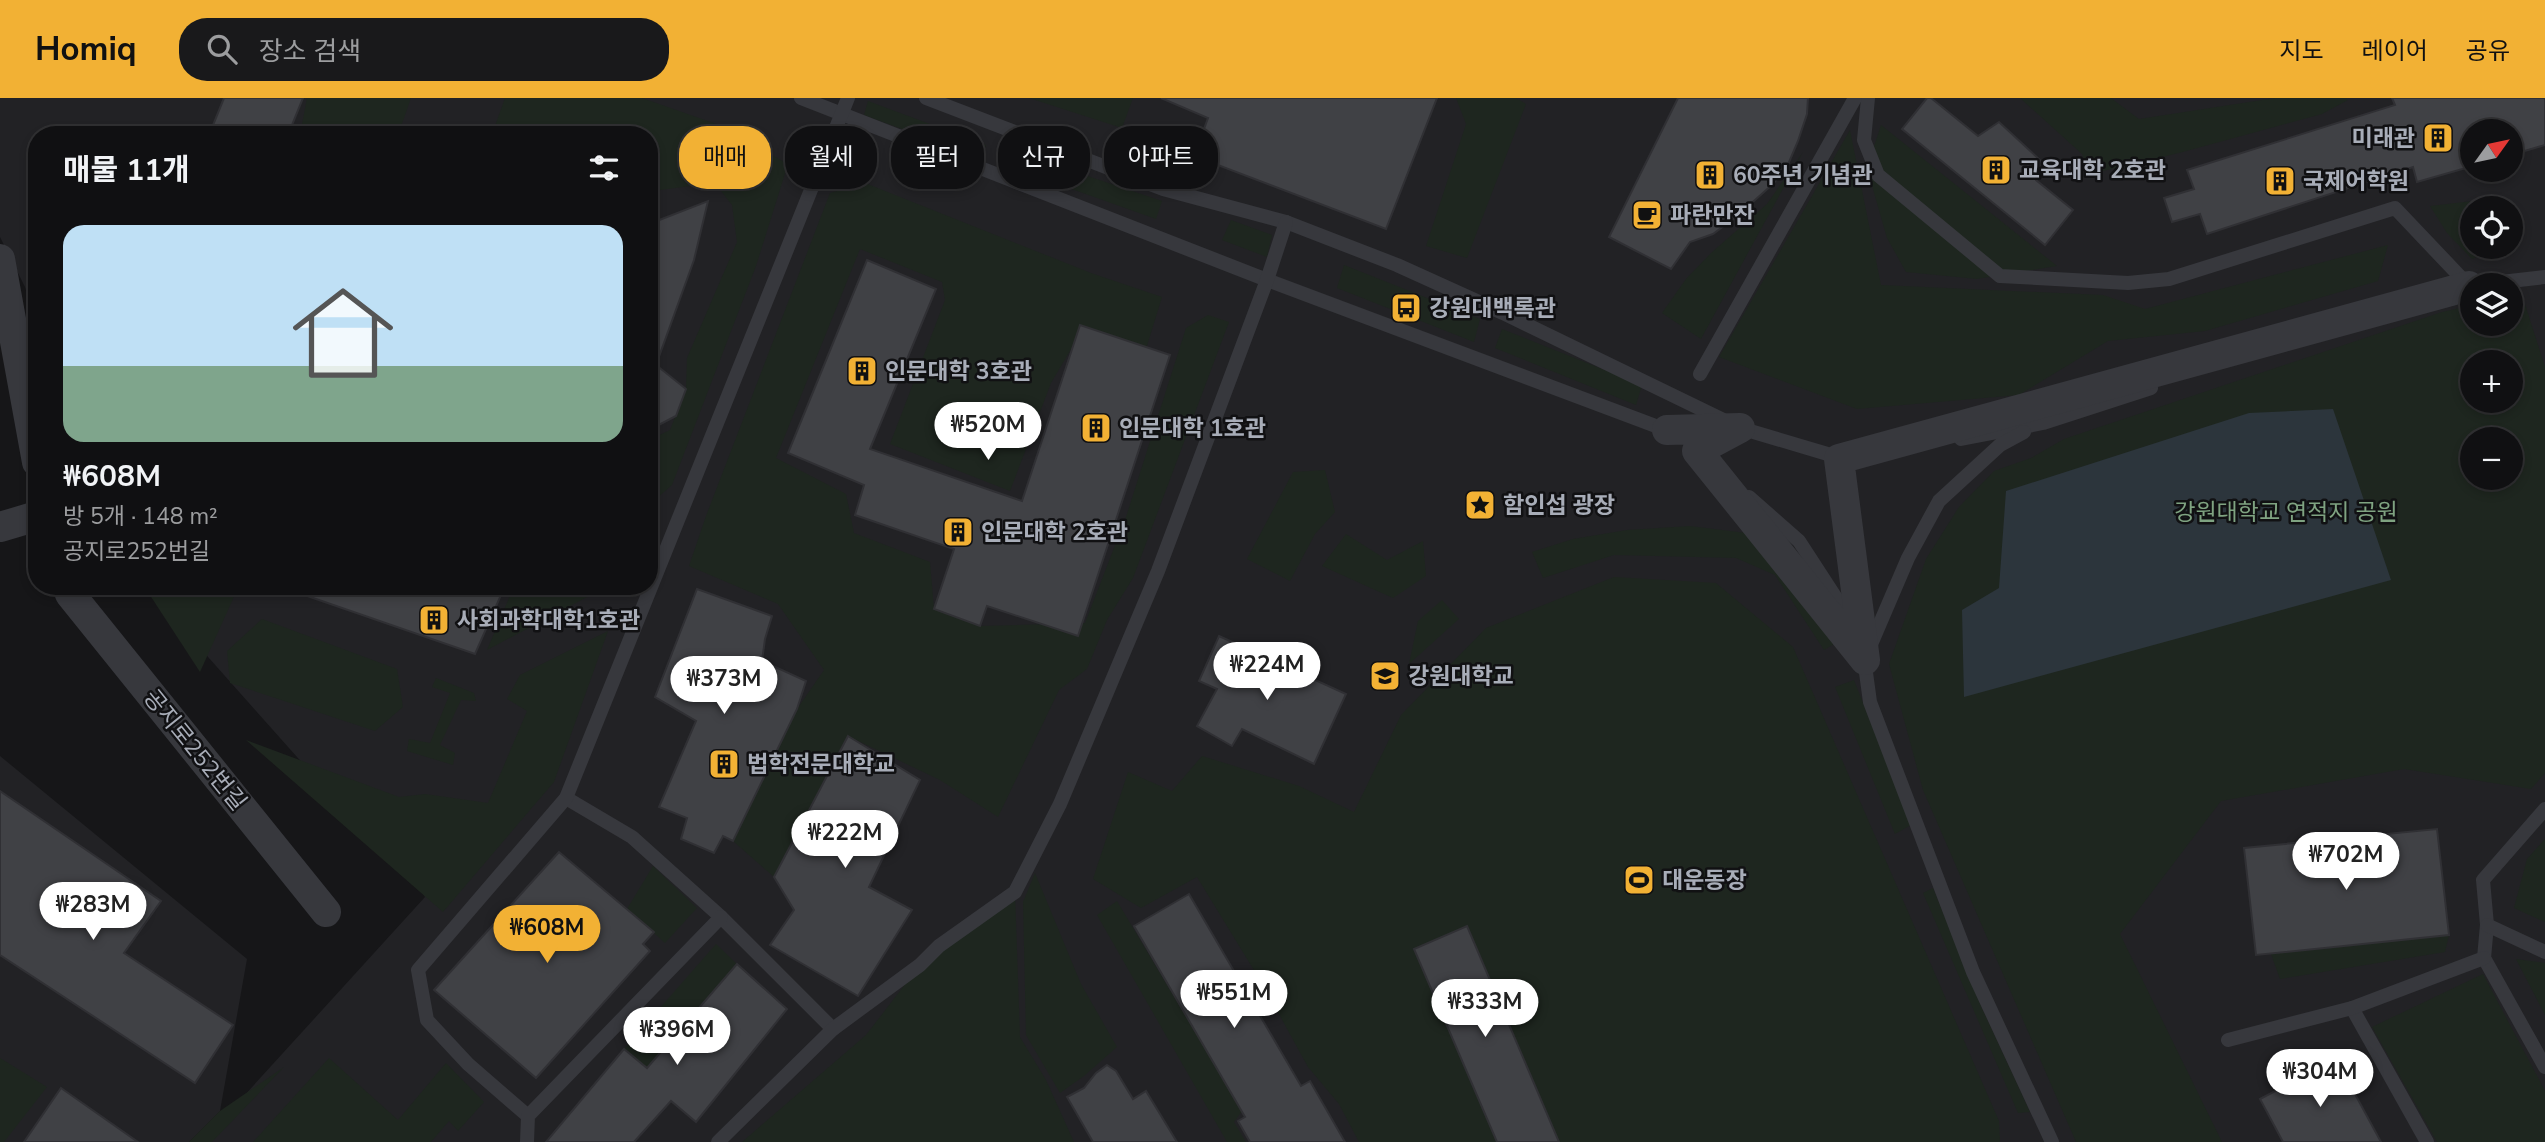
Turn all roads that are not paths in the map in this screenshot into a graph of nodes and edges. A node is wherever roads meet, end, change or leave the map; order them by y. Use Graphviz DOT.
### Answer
graph roads {
  1 [pos="801,98"];
  2 [pos="848,98"];
  3 [pos="926,98"];
  4 [pos="1855,98"];
  5 [pos="1868,98"];
  6 [pos="842,114"];
  7 [pos="1286,222"];
  8 [pos="0,259"];
  9 [pos="2460,274"];
  10 [pos="1267,280"];
  11 [pos="2544,280"];
  12 [pos="2523,282"];
  13 [pos="2460,289"];
  14 [pos="2460,290"];
  15 [pos="1700,374"];
  16 [pos="28,413"];
  17 [pos="2043,423"];
  18 [pos="1740,428"];
  19 [pos="1667,430"];
  20 [pos="1698,451"];
  21 [pos="1839,458"];
  22 [pos="28,519"];
  23 [pos="0,527"];
  24 [pos="658,570"];
  25 [pos="71,595"];
  26 [pos="648,595"];
  27 [pos="1863,649"];
  28 [pos="566,798"];
  29 [pos="2545,809"];
  30 [pos="326,912"];
  31 [pos="721,917"];
  32 [pos="2487,925"];
  33 [pos="2545,952"];
  34 [pos="2484,958"];
  35 [pos="2352,1008"];
  36 [pos="833,1029"];
  37 [pos="2228,1041"];
  38 [pos="2545,1067"];
  39 [pos="528,1116"];
  40 [pos="527,1142"];
  41 [pos="719,1142"];
  42 [pos="2052,1142"];
  43 [pos="2427,1142"];
  1 -- 6 [label="lane"];
  2 -- 6 [label="lane"];
  3 -- 7 [label="lane"];
  4 -- 15 [label="lane"];
  5 -- 9 [label="lane"];
  6 -- 10 [label="lane"];
  6 -- 24 [label="lane"];
  7 -- 10 [label="lane"];
  7 -- 18 [label="lane"];
  8 -- 16 [label="street"];
  10 -- 19 [label="lane"];
  10 -- 36 [label="lane"];
  11 -- 12 [label="lane"];
  13 -- 21 [label="street"];
  14 -- 17 [label="lane"];
  17 -- 21 [label="lane"];
  17 -- 27 [label="lane"];
  18 -- 19 [label="lane"];
  18 -- 20 [label="street"];
  18 -- 21 [label="lane"];
  19 -- 20 [label="lane"];
  20 -- 27 [label="street"];
  21 -- 27 [label="street"];
  22 -- 23 [label="street"];
  25 -- 30 [label="street, 공지로252번길"];
  26 -- 28 [label="lane"];
  27 -- 42 [label="lane"];
  28 -- 31 [label="lane"];
  28 -- 39 [label="lane"];
  29 -- 32 [label="lane"];
  31 -- 36 [label="lane"];
  31 -- 39 [label="lane"];
  32 -- 33 [label="lane"];
  32 -- 34 [label="lane"];
  34 -- 35 [label="lane"];
  34 -- 38 [label="lane"];
  35 -- 37 [label="lane"];
  35 -- 43 [label="lane"];
  36 -- 41 [label="lane"];
  39 -- 40 [label="lane"];
}
